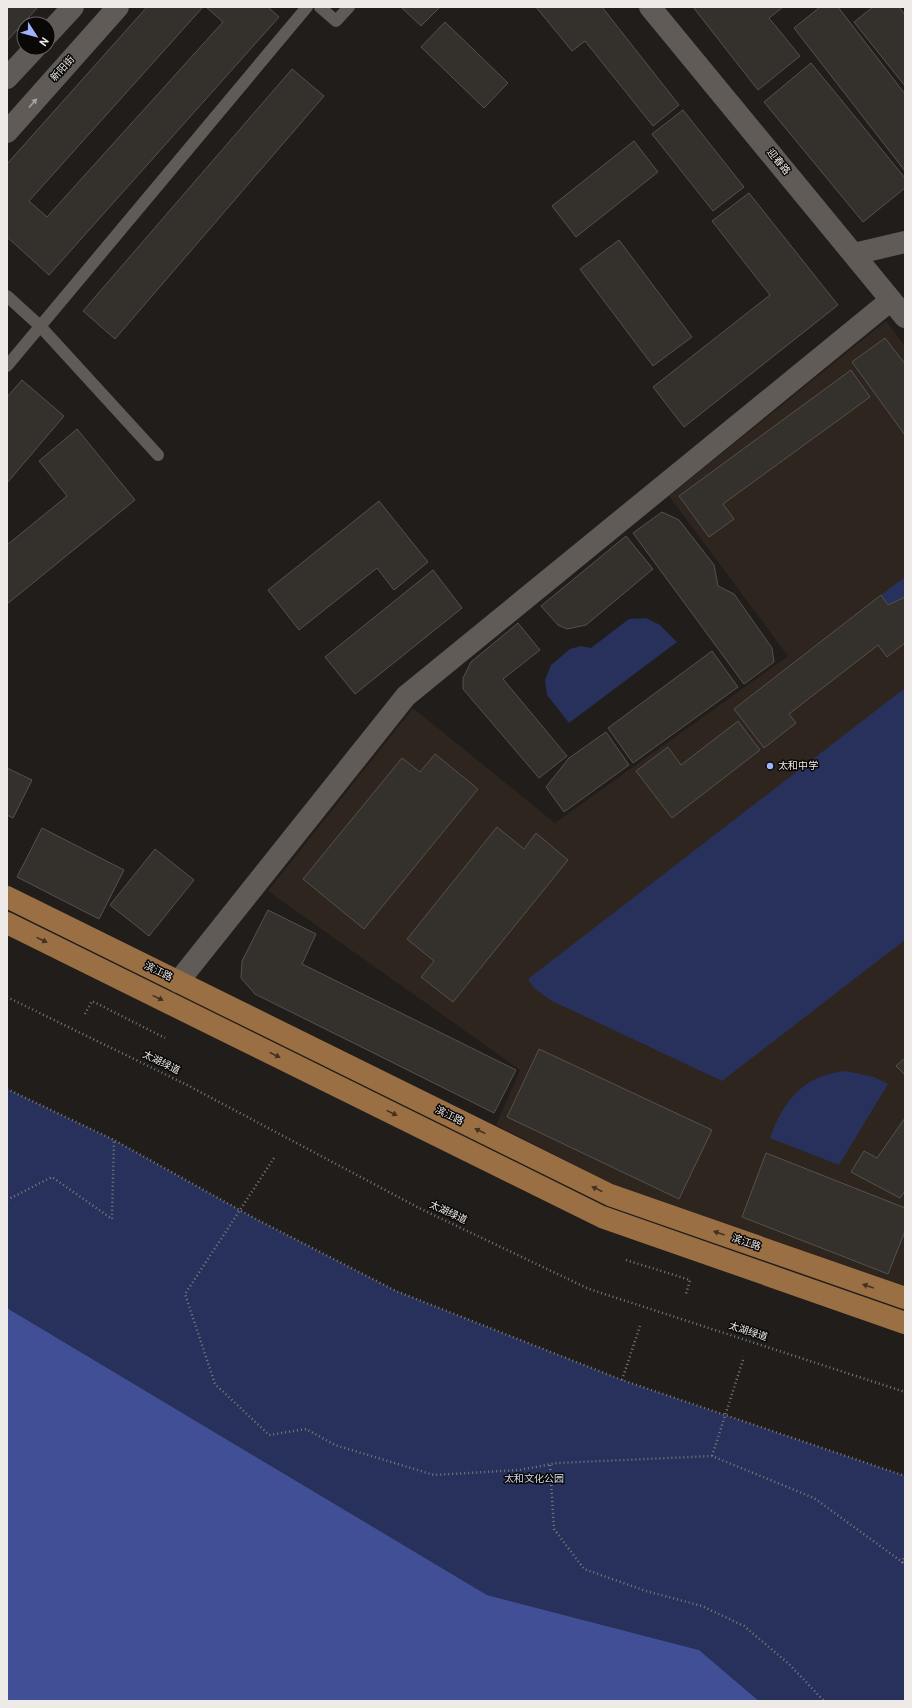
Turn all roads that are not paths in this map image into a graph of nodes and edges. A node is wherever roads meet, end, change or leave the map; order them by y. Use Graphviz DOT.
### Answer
graph roads {
  1 [pos="72,7"];
  2 [pos="118,7"];
  3 [pos="307,7"];
  4 [pos="320,7"];
  5 [pos="349,7"];
  6 [pos="650,7"];
  7 [pos="56,25"];
  8 [pos="28,56"];
  9 [pos="7,78"];
  10 [pos="7,132"];
  11 [pos="905,242"];
  12 [pos="854,254"];
  13 [pos="7,296"];
  14 [pos="891,300"];
  15 [pos="905,316"];
  16 [pos="40,326"];
  17 [pos="7,366"];
  18 [pos="158,455"];
  19 [pos="7,898"];
  20 [pos="7,923"];
  21 [pos="178,982"];
  22 [pos="905,1298"];
  23 [pos="905,1323"];
  1 -- 7 [label="street"];
  10 -- 2 [label="street, 新阳街, one-way"];
  3 -- 16 [label="lane"];
  4 -- 5 [label="lane"];
  6 -- 12 [label="street, 迎春路"];
  8 -- 9 [label="street"];
  11 -- 12 [label="street"];
  12 -- 14 [label="street, 迎春路"];
  13 -- 16 [label="lane"];
  14 -- 15 [label="street, 迎春路"];
  14 -- 21 [label="street"];
  16 -- 17 [label="lane"];
  16 -- 18 [label="lane"];
  19 -- 21 [label="main road, 滨江路"];
  20 -- 23 [label="main road, one-way"];
  22 -- 21 [label="main road, 滨江路, one-way"];
}
